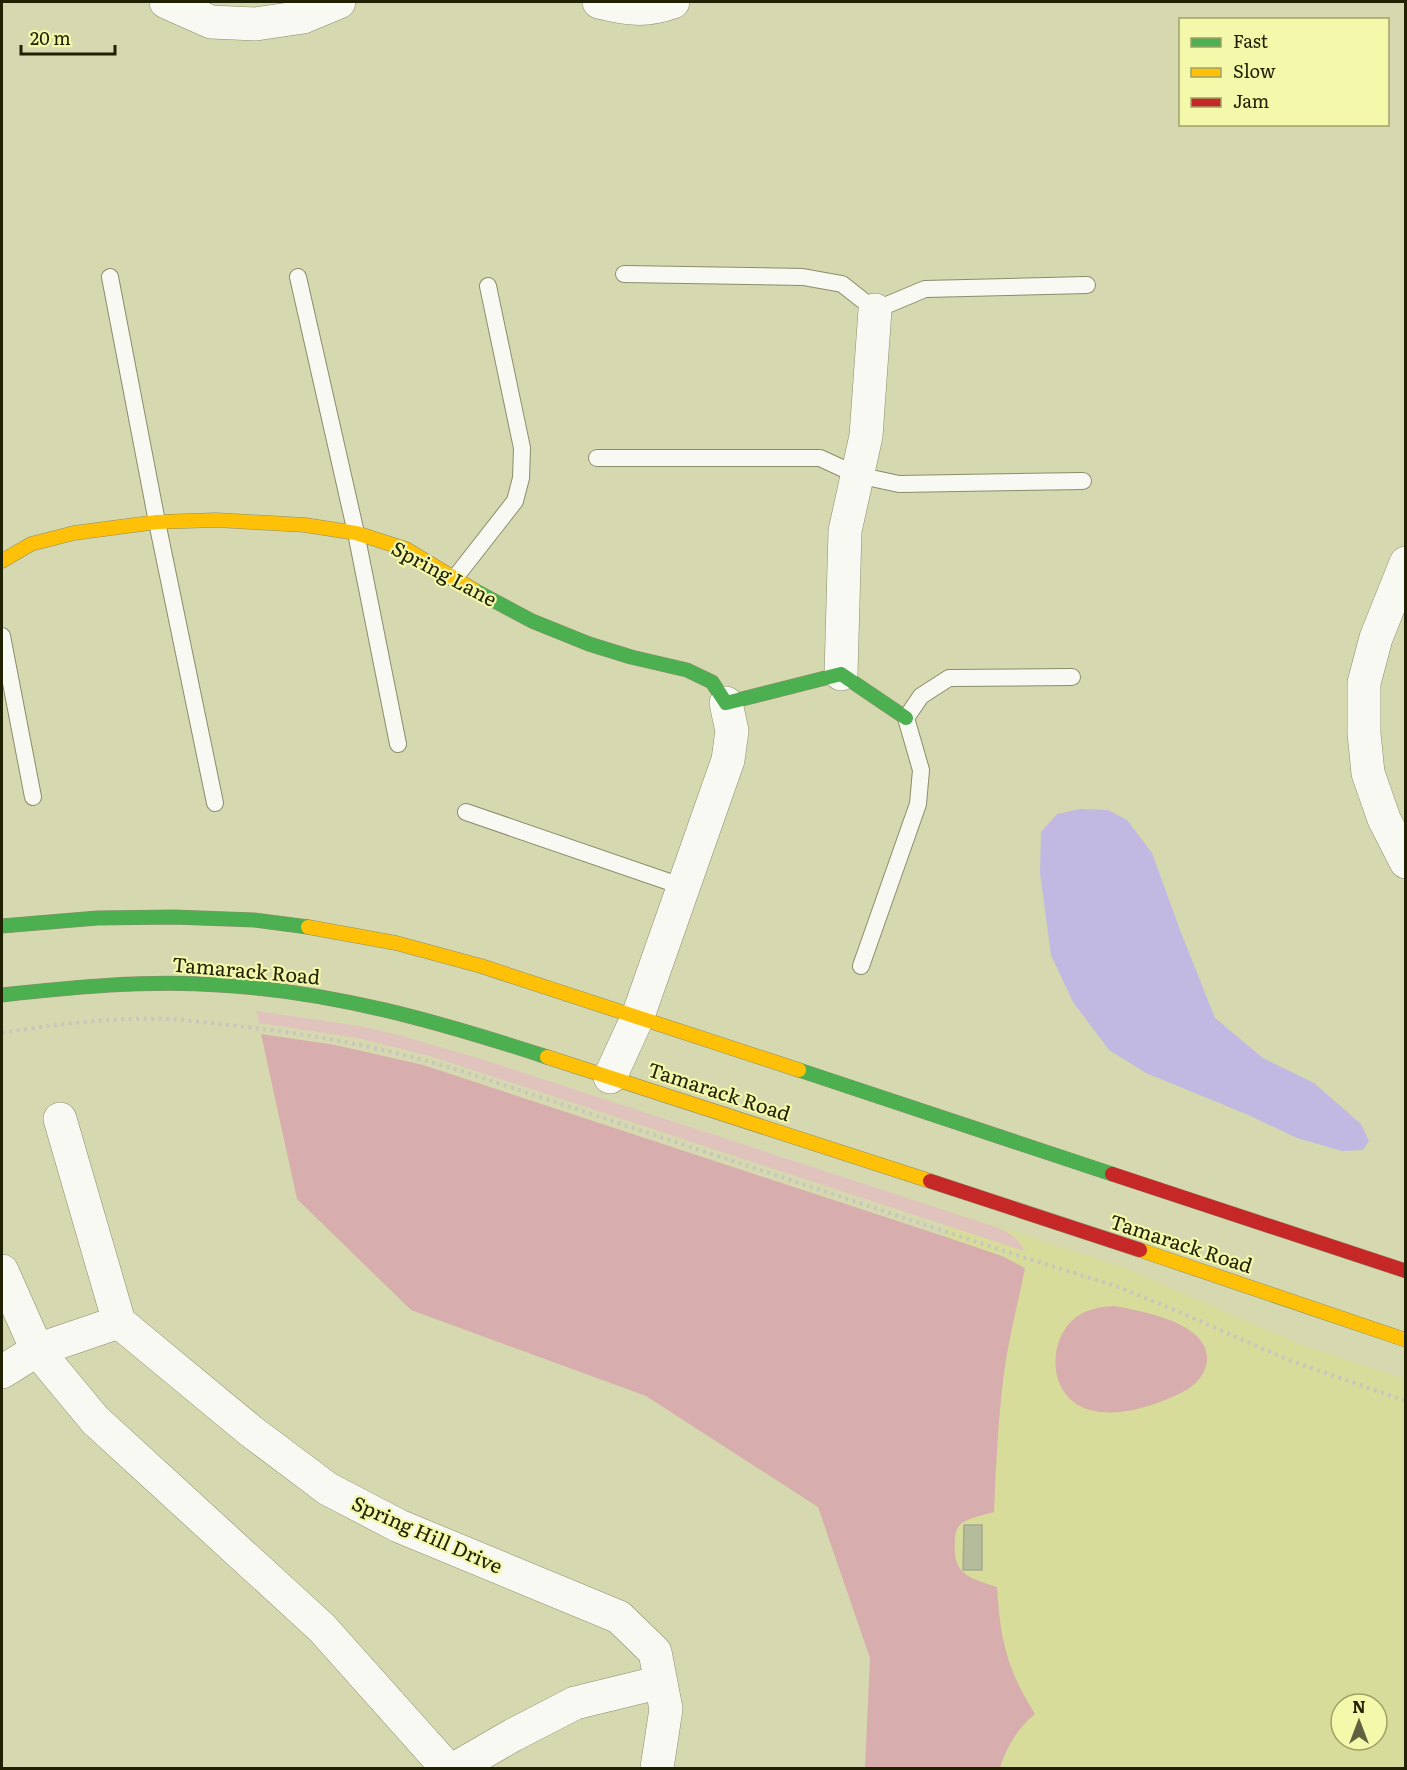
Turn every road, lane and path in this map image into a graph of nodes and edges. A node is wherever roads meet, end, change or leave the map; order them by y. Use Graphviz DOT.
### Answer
graph roads {
  1 [pos="166,2"];
  2 [pos="339,2"];
  3 [pos="599,2"];
  4 [pos="673,2"];
  5 [pos="624,274"];
  6 [pos="110,277"];
  7 [pos="298,277"];
  8 [pos="1087,285"];
  9 [pos="488,286"];
  10 [pos="875,310"];
  11 [pos="597,458"];
  12 [pos="857,475"];
  13 [pos="1083,482"];
  14 [pos="157,522"];
  15 [pos="356,533"];
  16 [pos="2,561"];
  17 [pos="1406,563"];
  18 [pos="454,579"];
  19 [pos="2,636"];
  20 [pos="841,674"];
  21 [pos="1072,677"];
  22 [pos="726,703"];
  23 [pos="906,718"];
  24 [pos="398,744"];
  25 [pos="33,797"];
  26 [pos="215,803"];
  27 [pos="466,812"];
  28 [pos="1406,862"];
  29 [pos="684,887"];
  30 [pos="2,926"];
  31 [pos="861,966"];
  32 [pos="2,995"];
  33 [pos="638,1016"];
  34 [pos="2,1033"];
  35 [pos="610,1077"];
  36 [pos="60,1119"];
  37 [pos="2,1271"];
  38 [pos="1406,1271"];
  39 [pos="118,1322"];
  40 [pos="1406,1340"];
  41 [pos="37,1350"];
  42 [pos="2,1372"];
  43 [pos="1406,1401"];
  44 [pos="661,1682"];
  45 [pos="447,1768"];
  46 [pos="456,1768"];
  47 [pos="657,1768"];
  1 -- 2 [label="street"];
  3 -- 4 [label="street"];
  5 -- 10 [label="lane"];
  6 -- 14 [label="lane"];
  7 -- 15 [label="lane"];
  8 -- 10 [label="lane"];
  9 -- 18 [label="lane"];
  10 -- 12 [label="street"];
  11 -- 12 [label="lane"];
  12 -- 13 [label="lane"];
  12 -- 20 [label="street"];
  14 -- 15 [label="street, Spring Lane"];
  14 -- 16 [label="street, Spring Lane"];
  14 -- 26 [label="lane"];
  15 -- 18 [label="street, Spring Lane"];
  15 -- 24 [label="lane"];
  17 -- 28 [label="street"];
  18 -- 22 [label="street, Spring Lane"];
  19 -- 25 [label="lane"];
  20 -- 22 [label="street"];
  20 -- 23 [label="street"];
  21 -- 23 [label="lane"];
  22 -- 29 [label="street, Spring Lane"];
  23 -- 31 [label="lane"];
  27 -- 29 [label="lane"];
  29 -- 33 [label="street, Spring Lane"];
  30 -- 33 [label="street"];
  32 -- 35 [label="street, Tamarack Road"];
  33 -- 35 [label="street, Spring Lane"];
  33 -- 38 [label="street"];
  34 -- 43 [label="path"];
  35 -- 40 [label="street, Tamarack Road"];
  36 -- 39 [label="street"];
  37 -- 41 [label="street"];
  39 -- 41 [label="street"];
  39 -- 44 [label="street, Spring Hill Drive"];
  41 -- 42 [label="street"];
  41 -- 45 [label="street"];
  44 -- 46 [label="street"];
  44 -- 47 [label="street, Spring Hill Drive"];
}
